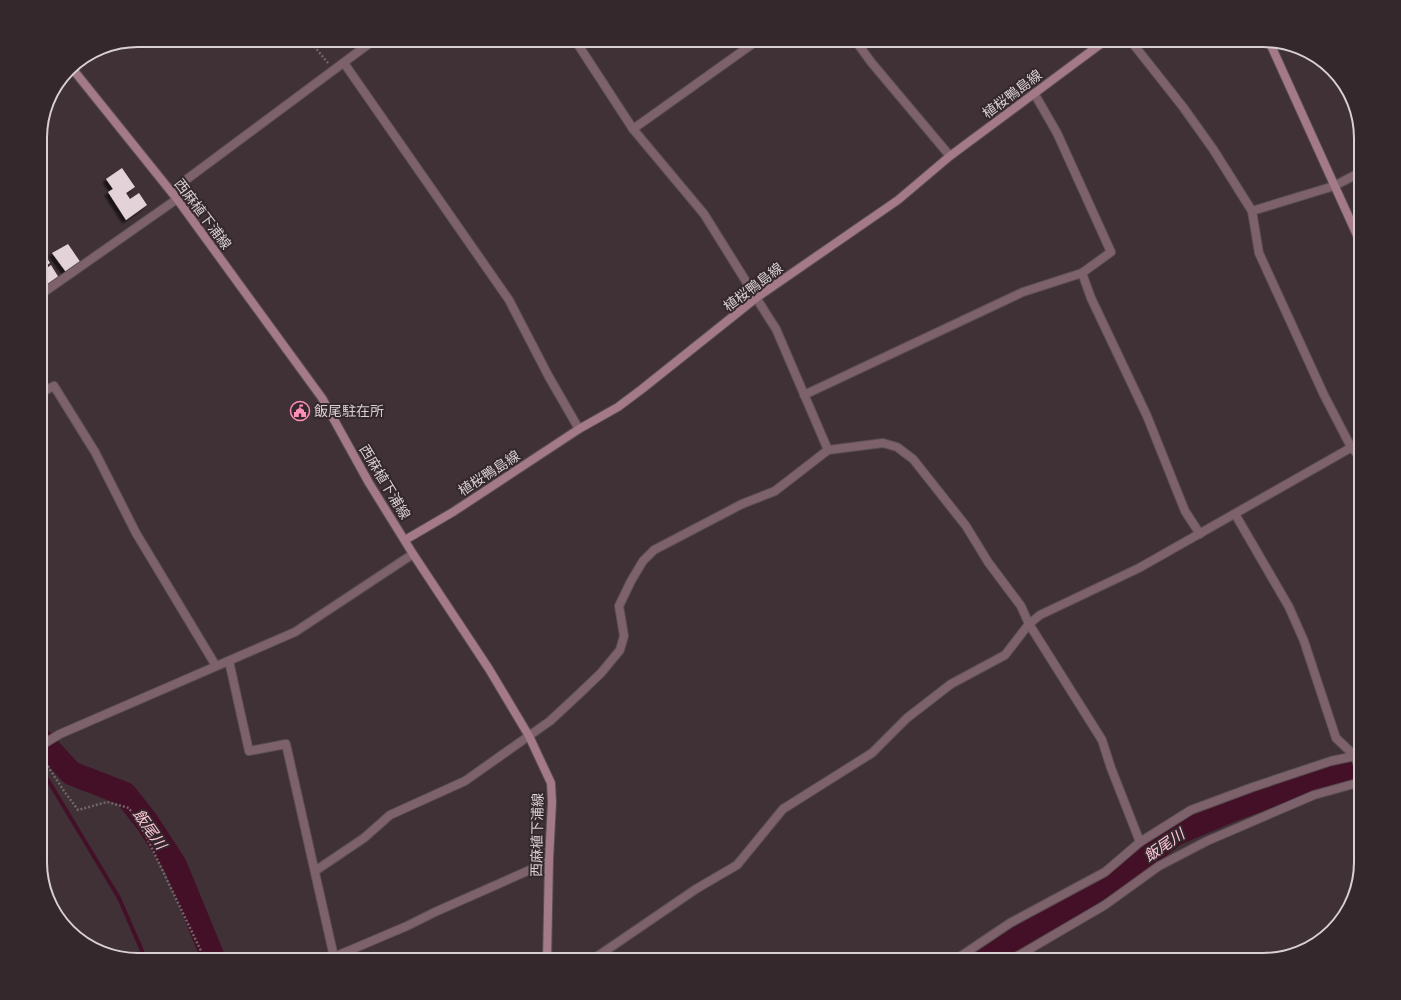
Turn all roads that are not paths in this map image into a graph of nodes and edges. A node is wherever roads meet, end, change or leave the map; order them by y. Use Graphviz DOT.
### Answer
graph roads {
  1 [pos="365,47"];
  2 [pos="580,47"];
  3 [pos="748,47"];
  4 [pos="860,47"];
  5 [pos="1097,47"];
  6 [pos="1136,47"];
  7 [pos="1272,48"];
  8 [pos="344,63"];
  9 [pos="75,72"];
  10 [pos="1034,94"];
  11 [pos="633,129"];
  12 [pos="950,156"];
  13 [pos="1354,176"];
  14 [pos="1334,186"];
  15 [pos="171,191"];
  16 [pos="177,199"];
  17 [pos="1252,211"];
  18 [pos="1354,229"];
  19 [pos="1082,273"];
  20 [pos="47,290"];
  21 [pos="756,298"];
  22 [pos="47,390"];
  23 [pos="804,395"];
  24 [pos="579,429"];
  25 [pos="1354,446"];
  26 [pos="1351,448"];
  27 [pos="828,450"];
  28 [pos="1354,451"];
  29 [pos="1236,514"];
  30 [pos="1200,534"];
  31 [pos="405,540"];
  32 [pos="413,554"];
  33 [pos="1030,624"];
  34 [pos="228,661"];
  35 [pos="216,666"];
  36 [pos="529,736"];
  37 [pos="47,742"];
  38 [pos="1354,755"];
  39 [pos="1354,756"];
  40 [pos="1354,784"];
  41 [pos="1140,842"];
  42 [pos="549,860"];
  43 [pos="315,871"];
  44 [pos="330,953"];
  45 [pos="343,953"];
  46 [pos="547,953"];
  47 [pos="602,953"];
  48 [pos="965,953"];
  49 [pos="1023,953"];
  1 -- 8 [label="street"];
  2 -- 11 [label="street"];
  3 -- 11 [label="street"];
  4 -- 12 [label="street"];
  5 -- 10 [label="main road, 植桜鴨島線"];
  6 -- 17 [label="street"];
  7 -- 14 [label="main road"];
  8 -- 15 [label="street"];
  8 -- 24 [label="street"];
  9 -- 15 [label="main road, 西麻植下浦線"];
  10 -- 12 [label="main road, 植桜鴨島線"];
  10 -- 19 [label="street"];
  11 -- 21 [label="street"];
  12 -- 21 [label="main road, 植桜鴨島線"];
  13 -- 14 [label="street"];
  14 -- 17 [label="street"];
  14 -- 18 [label="main road"];
  15 -- 16 [label="main road, 西麻植下浦線"];
  16 -- 20 [label="street"];
  16 -- 31 [label="main road, 西麻植下浦線"];
  17 -- 26 [label="street"];
  19 -- 23 [label="street"];
  19 -- 30 [label="street"];
  21 -- 23 [label="street"];
  21 -- 24 [label="main road, 植桜鴨島線"];
  22 -- 35 [label="street"];
  23 -- 27 [label="street"];
  24 -- 31 [label="main road, 植桜鴨島線"];
  25 -- 26 [label="street"];
  26 -- 28 [label="street"];
  26 -- 29 [label="street"];
  27 -- 33 [label="street"];
  27 -- 36 [label="street"];
  29 -- 30 [label="street"];
  29 -- 38 [label="street"];
  30 -- 33 [label="street"];
  31 -- 32 [label="main road, 西麻植下浦線"];
  32 -- 34 [label="street"];
  32 -- 36 [label="main road, 西麻植下浦線"];
  33 -- 41 [label="street"];
  33 -- 47 [label="street"];
  34 -- 35 [label="street"];
  34 -- 43 [label="street"];
  35 -- 37 [label="street"];
  36 -- 42 [label="main road, 西麻植下浦線"];
  36 -- 43 [label="street"];
  39 -- 41 [label="street"];
  40 -- 49 [label="street"];
  41 -- 48 [label="street"];
  42 -- 45 [label="street"];
  42 -- 46 [label="main road, 西麻植下浦線"];
  43 -- 44 [label="street"];
}
